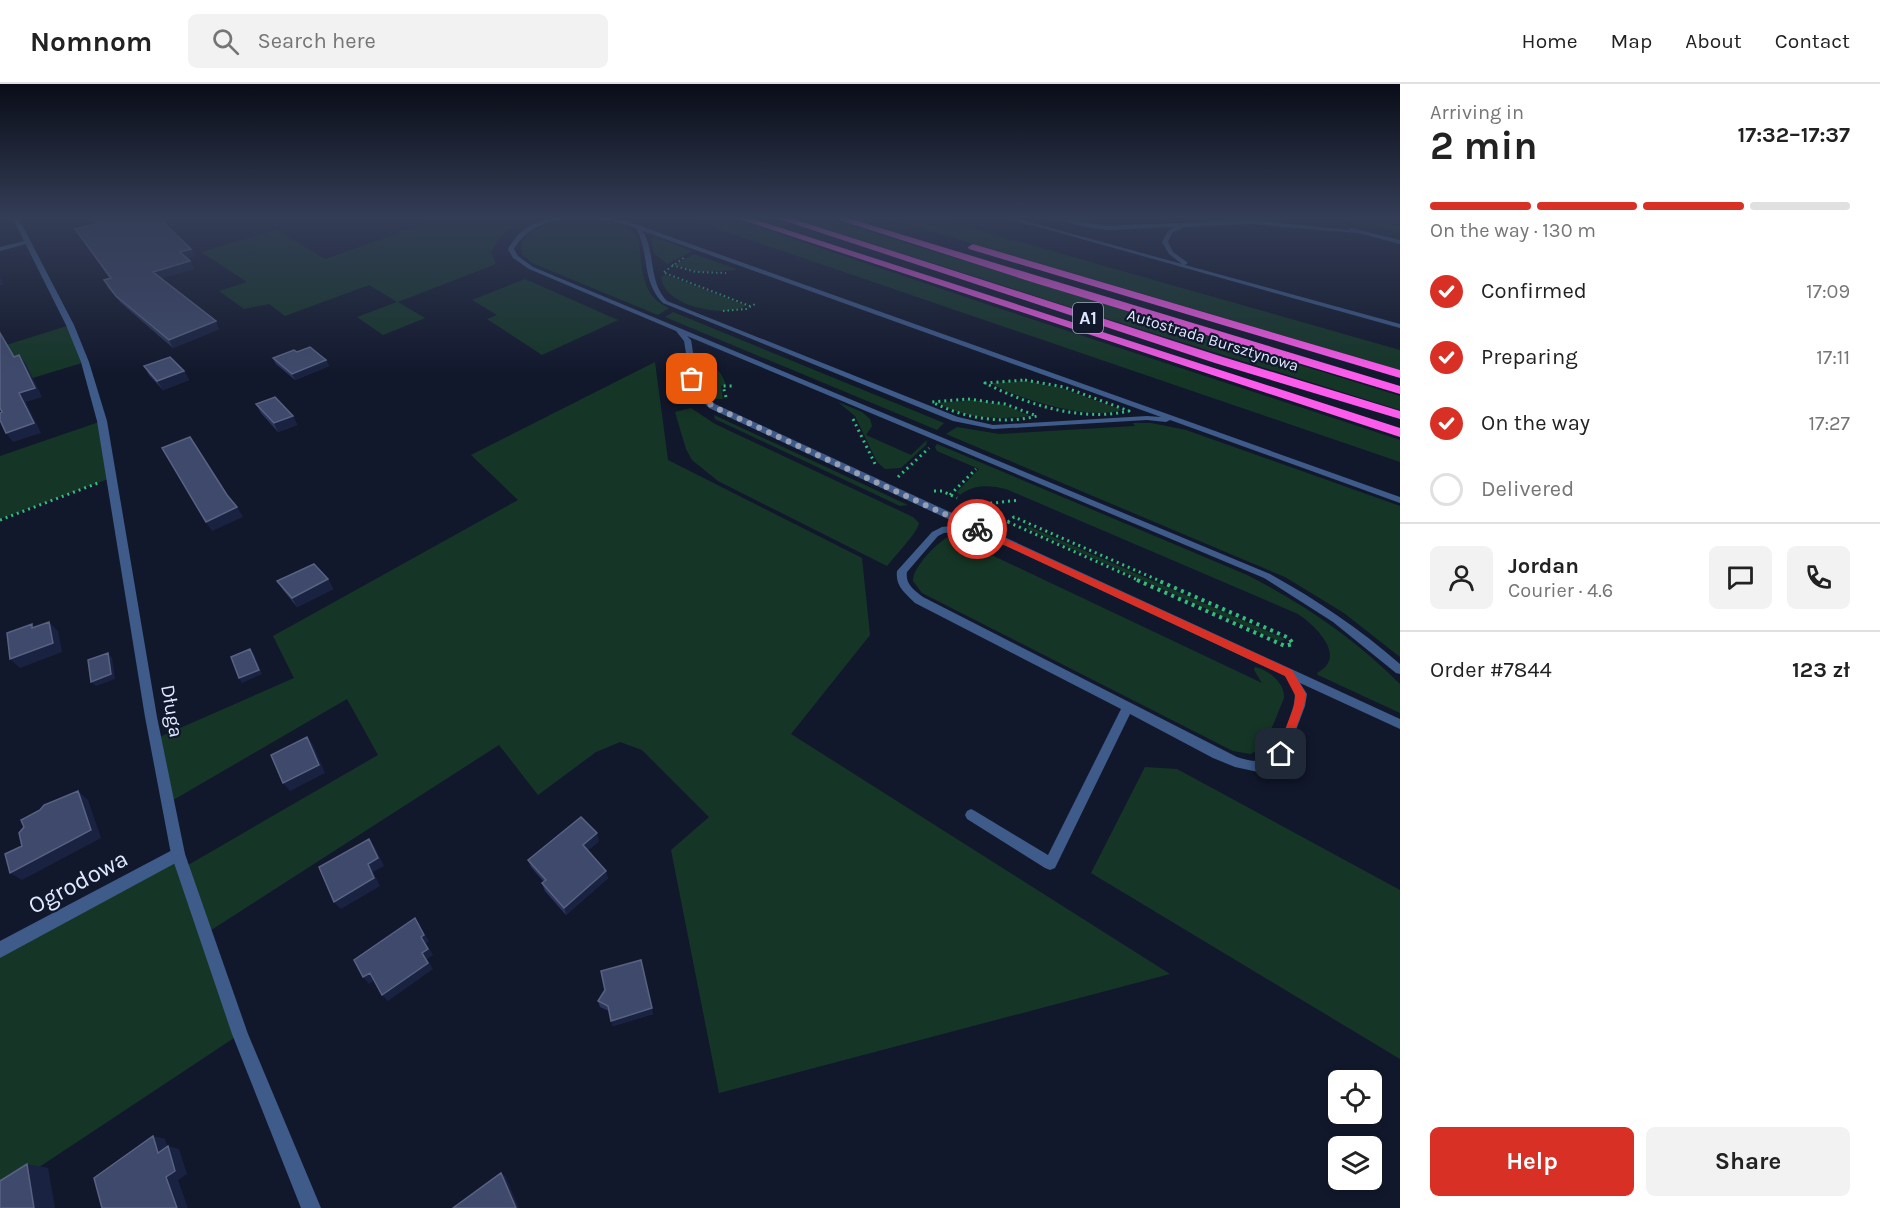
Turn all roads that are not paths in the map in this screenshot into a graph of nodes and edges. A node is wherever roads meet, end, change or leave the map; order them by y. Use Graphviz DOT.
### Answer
graph roads {
  1 [pos="42,269"];
  2 [pos="534,269"];
  3 [pos="650,269"];
  4 [pos="757,269"];
  5 [pos="895,269"];
  6 [pos="939,269"];
  7 [pos="1002,269"];
  8 [pos="1050,269"];
  9 [pos="1194,269"];
  10 [pos="1198,269"];
  11 [pos="1203,272"];
  12 [pos="1400,326"];
  13 [pos="671,327"];
  14 [pos="1400,374"];
  15 [pos="1400,390"];
  16 [pos="1400,416"];
  17 [pos="1184,422"];
  18 [pos="1400,433"];
  19 [pos="1400,500"];
  20 [pos="975,527"];
  21 [pos="1400,670"];
  22 [pos="1288,673"];
  23 [pos="1127,708"];
  24 [pos="1400,724"];
  25 [pos="971,815"];
  26 [pos="178,854"];
  27 [pos="0,950"];
  28 [pos="310,1208"];
  1 -- 26 [label="street, Długa"];
  2 -- 13 [label="lane"];
  3 -- 17 [label="lane"];
  4 -- 17 [label="lane"];
  5 -- 18 [label="highway"];
  6 -- 16 [label="highway, Autostrada Bursztynowa / A1"];
  7 -- 15 [label="highway, Autostrada Bursztynowa / A1"];
  8 -- 14 [label="highway"];
  9 -- 11 [label="lane"];
  10 -- 11 [label="lane"];
  11 -- 12 [label="lane"];
  13 -- 20 [label="lane"];
  13 -- 21 [label="lane"];
  17 -- 19 [label="lane"];
  20 -- 22 [label="lane"];
  20 -- 23 [label="lane"];
  22 -- 23 [label="lane"];
  22 -- 24 [label="lane"];
  23 -- 25 [label="lane"];
  26 -- 27 [label="street, Ogrodowa"];
  26 -- 28 [label="street, Długa"];
}
